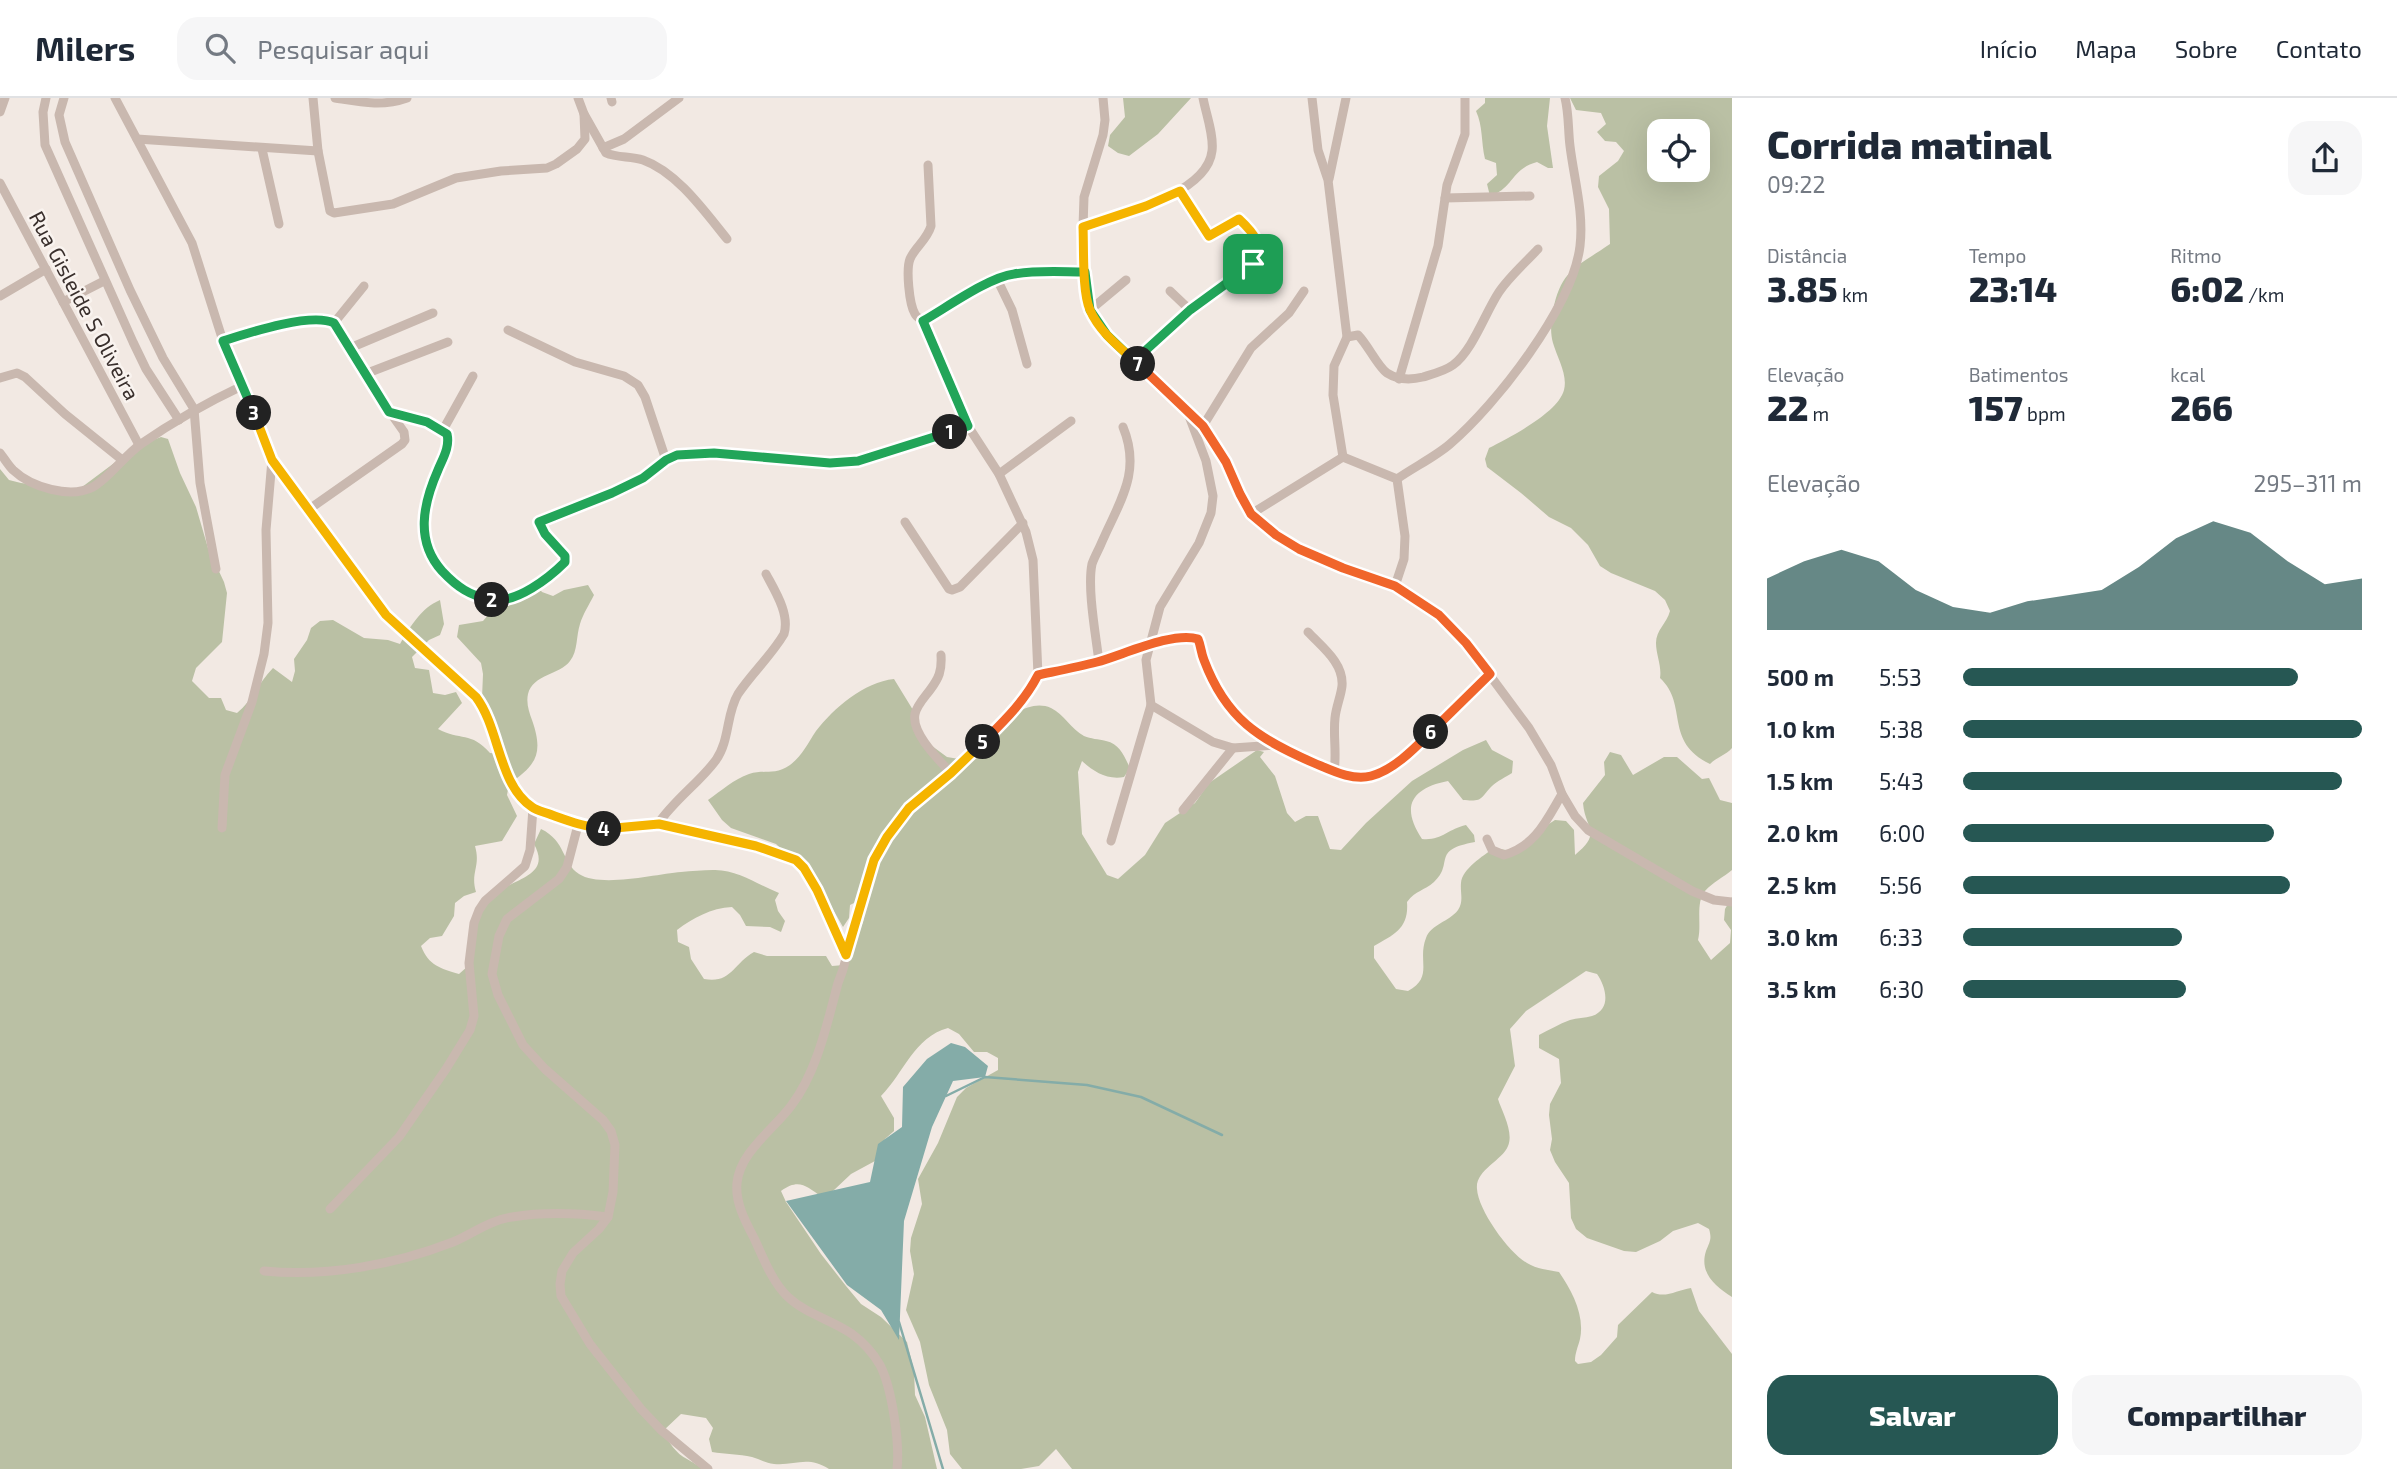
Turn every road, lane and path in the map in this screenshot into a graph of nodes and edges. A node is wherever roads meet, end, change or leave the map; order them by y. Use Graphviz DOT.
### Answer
graph roads {
  1 [pos="5,98"];
  2 [pos="46,98"];
  3 [pos="64,98"];
  4 [pos="313,98"];
  5 [pos="335,98"];
  6 [pos="407,98"];
  7 [pos="578,98"];
  8 [pos="678,98"];
  9 [pos="1103,98"];
  10 [pos="1203,98"];
  11 [pos="1312,98"];
  12 [pos="1346,98"];
  13 [pos="1465,98"];
  14 [pos="1565,98"];
  15 [pos="119,101"];
  16 [pos="0,112"];
  17 [pos="43,112"];
  18 [pos="584,114"];
  19 [pos="59,115"];
  20 [pos="137,139"];
  21 [pos="603,148"];
  22 [pos="262,149"];
  23 [pos="318,151"];
  24 [pos="928,166"];
  25 [pos="1328,180"];
  26 [pos="0,183"];
  27 [pos="1180,191"];
  28 [pos="1531,196"];
  29 [pos="1445,198"];
  30 [pos="4,200"];
  31 [pos="279,224"];
  32 [pos="1083,227"];
  33 [pos="727,239"];
  34 [pos="1538,249"];
  35 [pos="46,269"];
  36 [pos="1085,272"];
  37 [pos="997,279"];
  38 [pos="1126,280"];
  39 [pos="104,281"];
  40 [pos="364,286"];
  41 [pos="1170,291"];
  42 [pos="1304,291"];
  43 [pos="0,296"];
  44 [pos="63,302"];
  45 [pos="1090,310"];
  46 [pos="1190,310"];
  47 [pos="433,313"];
  48 [pos="923,321"];
  49 [pos="334,323"];
  50 [pos="508,330"];
  51 [pos="1347,337"];
  52 [pos="223,341"];
  53 [pos="448,342"];
  54 [pos="350,348"];
  55 [pos="1134,361"];
  56 [pos="1027,364"];
  57 [pos="365,374"];
  58 [pos="472,376"];
  59 [pos="0,378"];
  60 [pos="1399,379"];
  61 [pos="244,385"];
  62 [pos="194,409"];
  63 [pos="389,412"];
  64 [pos="1188,415"];
  65 [pos="179,420"];
  66 [pos="1071,421"];
  67 [pos="968,426"];
  68 [pos="1203,426"];
  69 [pos="1123,427"];
  70 [pos="443,430"];
  71 [pos="139,444"];
  72 [pos="0,453"];
  73 [pos="1343,457"];
  74 [pos="121,459"];
  75 [pos="272,460"];
  76 [pos="666,460"];
  77 [pos="999,474"];
  78 [pos="1397,479"];
  79 [pos="308,510"];
  80 [pos="1251,514"];
  81 [pos="905,522"];
  82 [pos="1023,523"];
  83 [pos="216,569"];
  84 [pos="766,574"];
  85 [pos="1395,586"];
  86 [pos="1308,632"];
  87 [pos="1149,645"];
  88 [pos="941,655"];
  89 [pos="1099,662"];
  90 [pos="1490,674"];
  91 [pos="1038,675"];
  92 [pos="1151,705"];
  93 [pos="1274,745"];
  94 [pos="1233,748"];
  95 [pos="1334,772"];
  96 [pos="951,773"];
  97 [pos="1562,794"];
  98 [pos="533,808"];
  99 [pos="1183,810"];
  100 [pos="659,824"];
  101 [pos="578,825"];
  102 [pos="222,828"];
  103 [pos="1487,839"];
  104 [pos="1111,841"];
  105 [pos="1732,902"];
  106 [pos="846,955"];
  107 [pos="330,1209"];
  108 [pos="608,1217"];
  109 [pos="264,1271"];
  110 [pos="708,1469"];
  111 [pos="897,1469"];
  1 -- 16 [label="street"];
  2 -- 17 [label="street"];
  3 -- 19 [label="street"];
  4 -- 23 [label="street"];
  5 -- 6 [label="street"];
  7 -- 18 [label="street"];
  8 -- 21 [label="street"];
  9 -- 32 [label="street"];
  10 -- 27 [label="street"];
  11 -- 25 [label="street"];
  12 -- 25 [label="street"];
  13 -- 29 [label="street"];
  14 -- 78 [label="street"];
  15 -- 20 [label="street"];
  17 -- 19 [label="street"];
  17 -- 39 [label="street"];
  18 -- 21 [label="street"];
  18 -- 23 [label="street"];
  19 -- 62 [label="street"];
  20 -- 22 [label="street"];
  20 -- 52 [label="street"];
  21 -- 33 [label="street"];
  22 -- 23 [label="street"];
  22 -- 31 [label="street"];
  24 -- 48 [label="street"];
  25 -- 51 [label="street"];
  26 -- 30 [label="street, Rua Gisleide S Oliveira"];
  27 -- 32 [label="street"];
  27 -- 46 [label="street"];
  28 -- 29 [label="street"];
  29 -- 60 [label="street"];
  30 -- 35 [label="street, Rua Gisleide S Oliveira"];
  32 -- 36 [label="street"];
  34 -- 60 [label="street"];
  35 -- 43 [label="street"];
  35 -- 44 [label="street, Rua Gisleide S Oliveira"];
  36 -- 37 [label="street"];
  36 -- 45 [label="street"];
  37 -- 48 [label="street"];
  37 -- 56 [label="street"];
  38 -- 45 [label="street"];
  39 -- 44 [label="street"];
  39 -- 65 [label="street"];
  40 -- 49 [label="street"];
  41 -- 46 [label="street"];
  42 -- 68 [label="street"];
  44 -- 71 [label="street, Rua Gisleide S Oliveira"];
  45 -- 55 [label="street"];
  46 -- 55 [label="street"];
  47 -- 54 [label="street"];
  48 -- 67 [label="street"];
  49 -- 52 [label="street"];
  49 -- 54 [label="street"];
  50 -- 76 [label="street"];
  51 -- 60 [label="street"];
  51 -- 73 [label="street"];
  52 -- 61 [label="street"];
  53 -- 57 [label="street"];
  54 -- 57 [label="street"];
  55 -- 64 [label="street"];
  57 -- 63 [label="street"];
  58 -- 70 [label="street"];
  59 -- 74 [label="street"];
  61 -- 62 [label="street"];
  61 -- 75 [label="street"];
  62 -- 65 [label="street"];
  62 -- 83 [label="street"];
  63 -- 70 [label="street"];
  63 -- 79 [label="street"];
  64 -- 68 [label="street"];
  64 -- 87 [label="street"];
  65 -- 71 [label="street"];
  66 -- 77 [label="street"];
  67 -- 76 [label="street"];
  67 -- 77 [label="street"];
  68 -- 80 [label="street"];
  69 -- 89 [label="street"];
  70 -- 76 [label="street"];
  71 -- 74 [label="street"];
  72 -- 74 [label="street"];
  73 -- 78 [label="street"];
  73 -- 80 [label="street"];
  75 -- 79 [label="street"];
  75 -- 102 [label="street"];
  77 -- 82 [label="street"];
  78 -- 85 [label="street"];
  79 -- 98 [label="street"];
  80 -- 85 [label="street"];
  81 -- 82 [label="street"];
  82 -- 91 [label="street"];
  84 -- 100 [label="street"];
  85 -- 90 [label="street"];
  86 -- 95 [label="street"];
  87 -- 89 [label="street"];
  87 -- 92 [label="street"];
  87 -- 93 [label="street"];
  88 -- 96 [label="street"];
  89 -- 91 [label="street"];
  90 -- 95 [label="street"];
  90 -- 97 [label="street"];
  91 -- 96 [label="street"];
  92 -- 94 [label="street"];
  92 -- 104 [label="street"];
  93 -- 94 [label="street"];
  93 -- 95 [label="street"];
  94 -- 99 [label="street"];
  96 -- 106 [label="street"];
  97 -- 103 [label="street"];
  97 -- 105 [label="street"];
  98 -- 101 [label="street"];
  98 -- 107 [label="street"];
  100 -- 101 [label="street"];
  100 -- 106 [label="street"];
  101 -- 108 [label="street"];
  106 -- 111 [label="street"];
  108 -- 109 [label="street"];
  108 -- 110 [label="street"];
}
